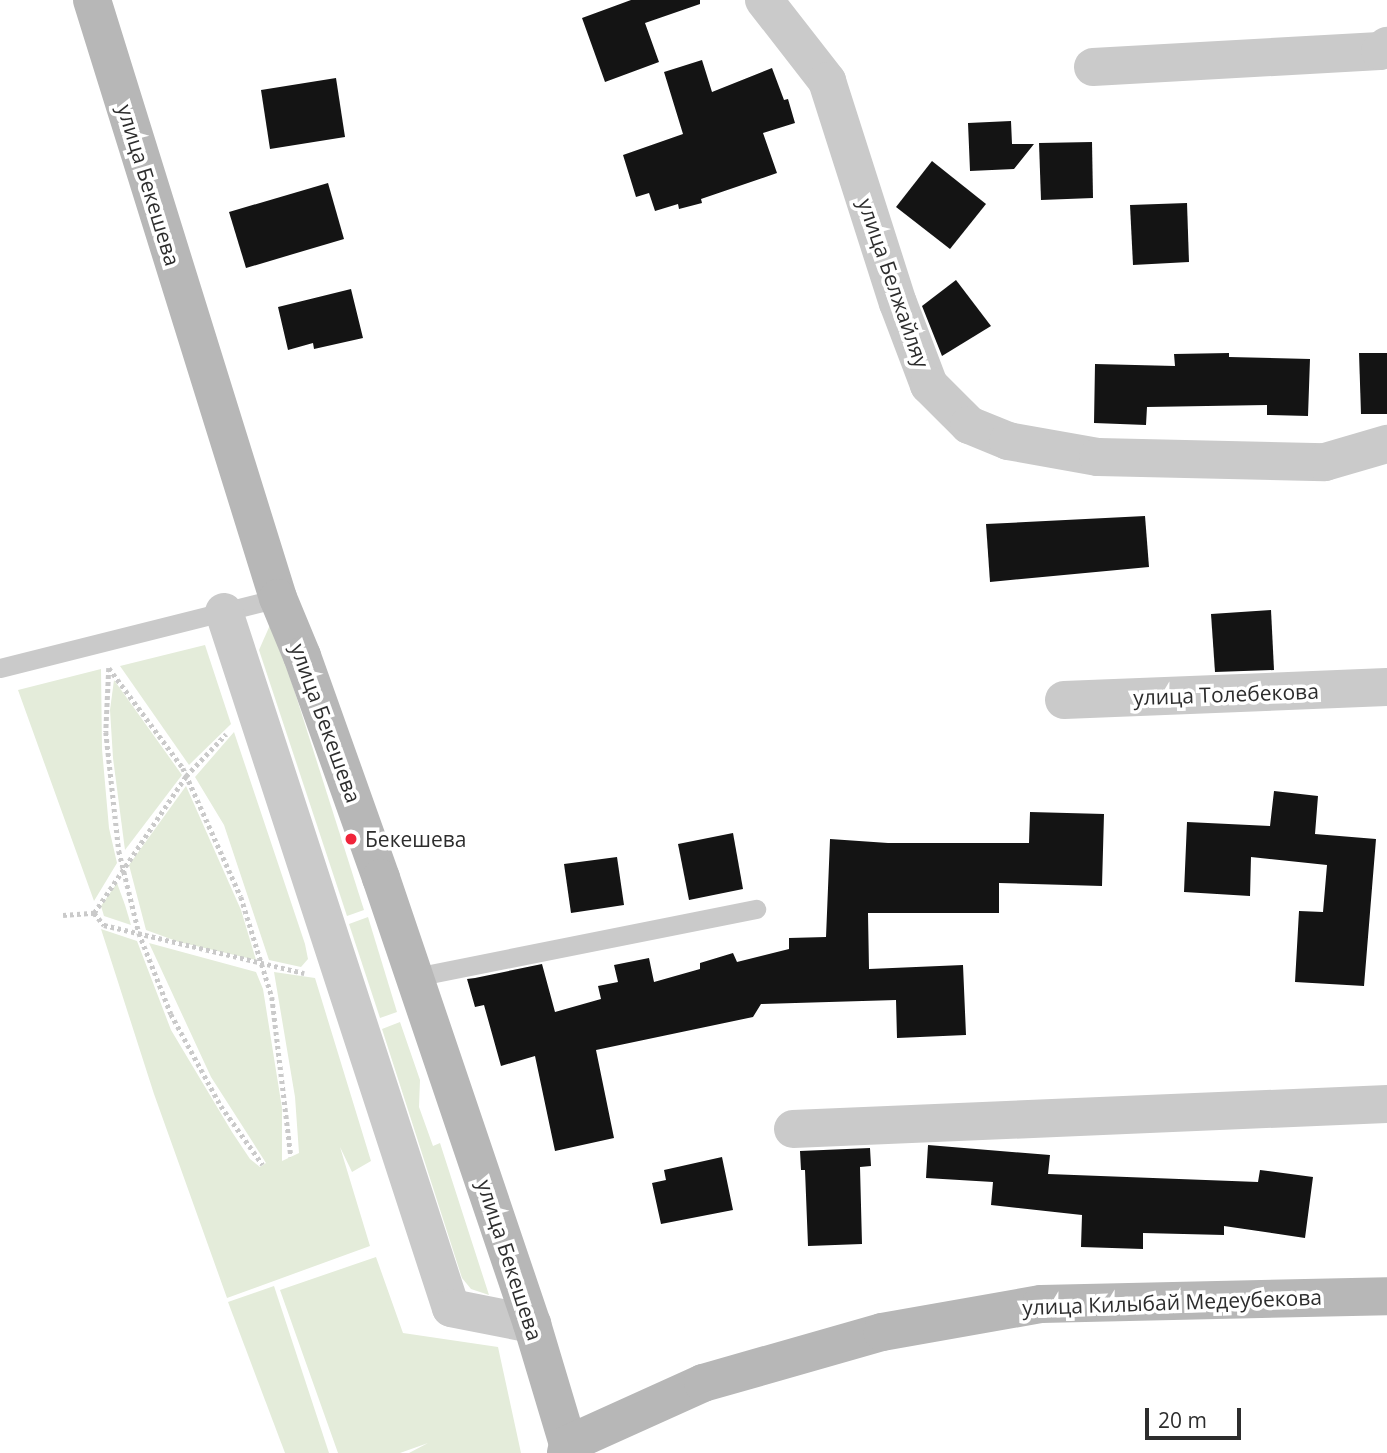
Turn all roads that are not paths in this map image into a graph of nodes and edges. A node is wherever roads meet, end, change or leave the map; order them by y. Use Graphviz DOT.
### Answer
graph roads {
  1 [pos="92,0"];
  2 [pos="764,0"];
  3 [pos="1387,46"];
  4 [pos="1093,67"];
  5 [pos="1387,444"];
  6 [pos="278,598"];
  7 [pos="224,611"];
  8 [pos="0,668"];
  9 [pos="1387,687"];
  10 [pos="1064,700"];
  11 [pos="757,909"];
  12 [pos="415,977"];
  13 [pos="1387,1104"];
  14 [pos="793,1129"];
  15 [pos="1387,1296"];
  16 [pos="532,1324"];
  17 [pos="567,1449"];
  1 -- 6 [label="main road, улица Бекешева"];
  2 -- 5 [label="street, улица Белжайляу"];
  3 -- 4 [label="street"];
  6 -- 7 [label="lane"];
  6 -- 12 [label="main road, улица Бекешева"];
  7 -- 8 [label="lane"];
  7 -- 16 [label="street"];
  9 -- 10 [label="street, улица Толебекова"];
  11 -- 12 [label="lane"];
  12 -- 16 [label="main road, улица Бекешева"];
  13 -- 14 [label="street"];
  15 -- 17 [label="main road, улица Килыбай Медеубекова"];
  16 -- 17 [label="main road, улица Бекешева"];
}
